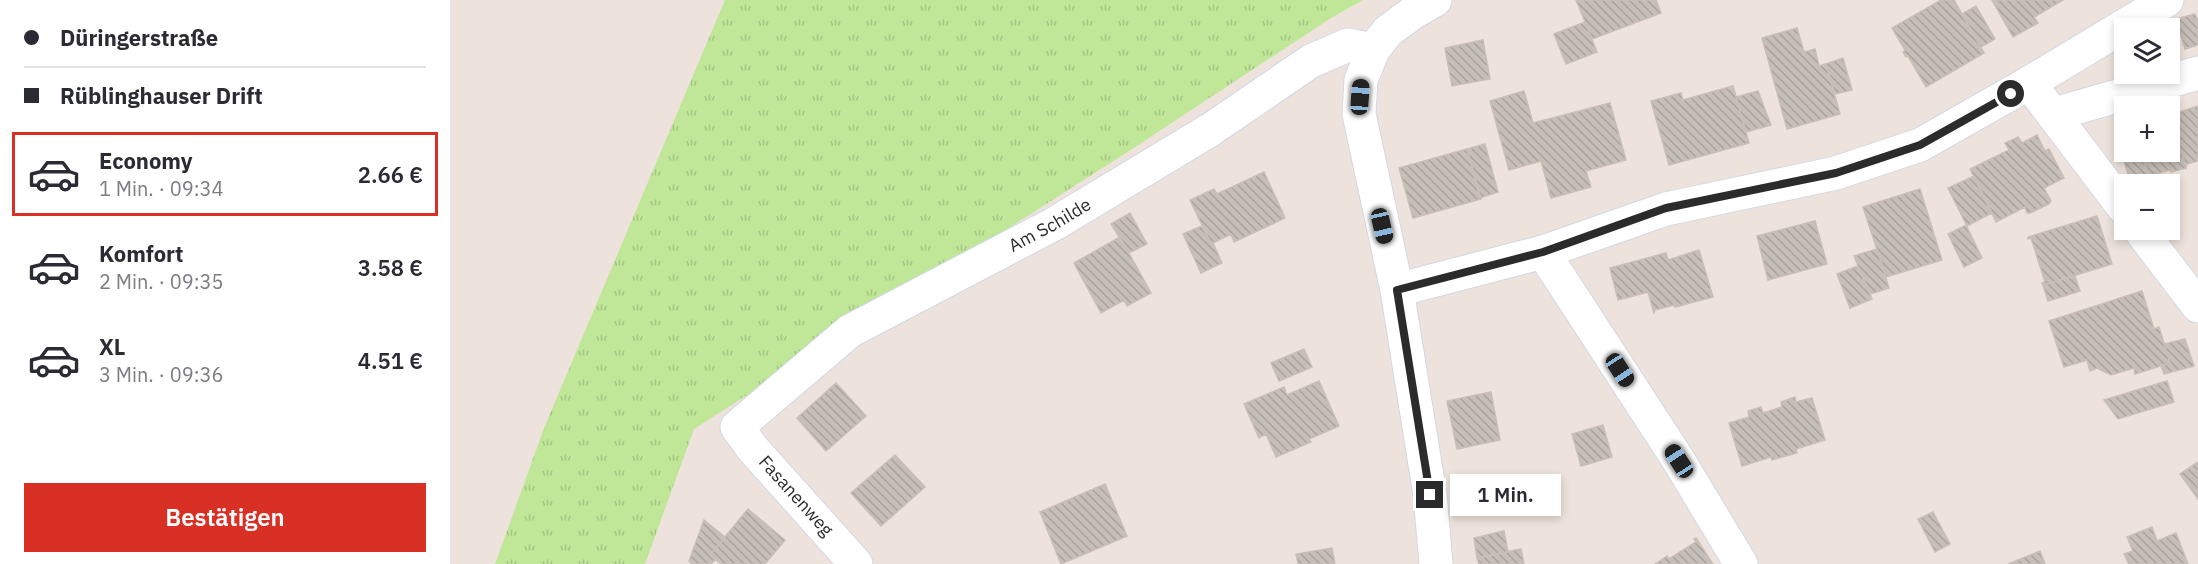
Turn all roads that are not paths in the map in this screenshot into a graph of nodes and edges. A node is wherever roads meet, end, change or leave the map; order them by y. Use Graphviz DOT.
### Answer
graph roads {
  1 [pos="1436,0"];
  2 [pos="2167,0"];
  3 [pos="1373,50"];
  4 [pos="2198,74"];
  5 [pos="2029,83"];
  6 [pos="2054,114"];
  7 [pos="2114,195"];
  8 [pos="2148,240"];
  9 [pos="1543,252"];
  10 [pos="1397,290"];
  11 [pos="2198,306"];
  12 [pos="737,427"];
  13 [pos="856,564"];
  14 [pos="1436,564"];
  15 [pos="1741,564"];
  1 -- 3 [label="street"];
  2 -- 5 [label="street"];
  3 -- 10 [label="street"];
  3 -- 12 [label="street, Am Schilde"];
  4 -- 6 [label="street"];
  5 -- 6 [label="street"];
  5 -- 9 [label="street"];
  6 -- 7 [label="street"];
  8 -- 11 [label="street"];
  9 -- 10 [label="street"];
  9 -- 15 [label="street"];
  10 -- 14 [label="street"];
  12 -- 13 [label="street, Fasanenweg"];
}
